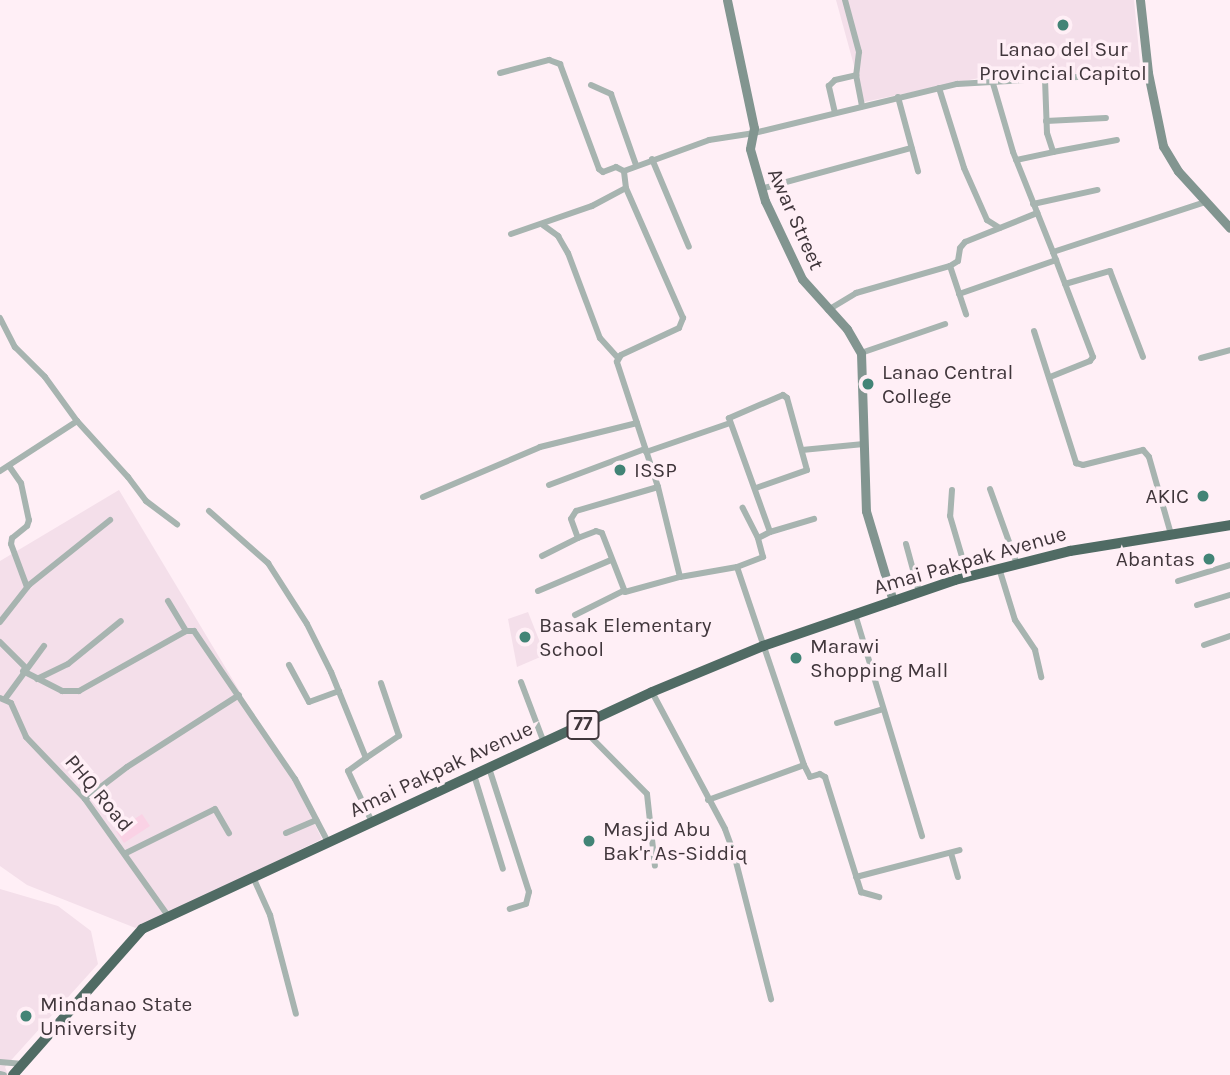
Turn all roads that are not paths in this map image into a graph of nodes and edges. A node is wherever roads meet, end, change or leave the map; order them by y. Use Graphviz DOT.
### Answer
graph roads {
  1 [pos="727,0"];
  2 [pos="845,0"];
  3 [pos="1140,0"];
  4 [pos="500,73"];
  5 [pos="1148,73"];
  6 [pos="856,75"];
  7 [pos="1045,79"];
  8 [pos="992,80"];
  9 [pos="591,85"];
  10 [pos="939,88"];
  11 [pos="898,97"];
  12 [pos="862,106"];
  13 [pos="835,113"];
  14 [pos="1106,118"];
  15 [pos="1046,121"];
  16 [pos="754,133"];
  17 [pos="1117,140"];
  18 [pos="911,149"];
  19 [pos="1053,152"];
  20 [pos="652,159"];
  21 [pos="1016,160"];
  22 [pos="636,164"];
  23 [pos="624,171"];
  24 [pos="918,171"];
  25 [pos="626,188"];
  26 [pos="761,189"];
  27 [pos="1097,190"];
  28 [pos="1205,202"];
  29 [pos="1033,204"];
  30 [pos="1037,213"];
  31 [pos="543,225"];
  32 [pos="1000,228"];
  33 [pos="1230,228"];
  34 [pos="511,234"];
  35 [pos="689,247"];
  36 [pos="1055,256"];
  37 [pos="950,266"];
  38 [pos="1065,284"];
  39 [pos="959,294"];
  40 [pos="828,310"];
  41 [pos="966,314"];
  42 [pos="0,318"];
  43 [pos="945,324"];
  44 [pos="1034,331"];
  45 [pos="1230,350"];
  46 [pos="861,353"];
  47 [pos="1143,357"];
  48 [pos="618,358"];
  49 [pos="1201,358"];
  50 [pos="1050,377"];
  51 [pos="77,421"];
  52 [pos="636,423"];
  53 [pos="730,423"];
  54 [pos="864,444"];
  55 [pos="646,450"];
  56 [pos="802,450"];
  57 [pos="9,466"];
  58 [pos="0,471"];
  59 [pos="549,485"];
  60 [pos="657,487"];
  61 [pos="756,488"];
  62 [pos="990,489"];
  63 [pos="952,490"];
  64 [pos="423,497"];
  65 [pos="743,508"];
  66 [pos="209,511"];
  67 [pos="814,519"];
  68 [pos="110,520"];
  69 [pos="177,524"];
  70 [pos="1230,525"];
  71 [pos="770,532"];
  72 [pos="1171,534"];
  73 [pos="578,538"];
  74 [pos="758,538"];
  75 [pos="906,544"];
  76 [pos="542,556"];
  77 [pos="611,560"];
  78 [pos="1017,564"];
  79 [pos="1230,565"];
  80 [pos="737,567"];
  81 [pos="999,568"];
  82 [pos="680,577"];
  83 [pos="968,577"];
  84 [pos="1178,581"];
  85 [pos="27,587"];
  86 [pos="538,591"];
  87 [pos="622,591"];
  88 [pos="919,592"];
  89 [pos="1230,595"];
  90 [pos="169,601"];
  91 [pos="893,601"];
  92 [pos="1197,605"];
  93 [pos="855,614"];
  94 [pos="575,615"];
  95 [pos="121,621"];
  96 [pos="0,622"];
  97 [pos="186,631"];
  98 [pos="1230,636"];
  99 [pos="0,642"];
  100 [pos="1204,645"];
  101 [pos="44,646"];
  102 [pos="763,646"];
  103 [pos="289,666"];
  104 [pos="24,670"];
  105 [pos="1041,677"];
  106 [pos="37,679"];
  107 [pos="521,682"];
  108 [pos="381,683"];
  109 [pos="339,691"];
  110 [pos="652,692"];
  111 [pos="239,695"];
  112 [pos="2,699"];
  113 [pos="883,709"];
  114 [pos="836,723"];
  115 [pos="580,726"];
  116 [pos="544,743"];
  117 [pos="366,758"];
  118 [pos="804,765"];
  119 [pos="489,768"];
  120 [pos="474,775"];
  121 [pos="85,799"];
  122 [pos="708,800"];
  123 [pos="316,820"];
  124 [pos="372,822"];
  125 [pos="229,833"];
  126 [pos="286,833"];
  127 [pos="922,836"];
  128 [pos="328,842"];
  129 [pos="960,850"];
  130 [pos="126,853"];
  131 [pos="951,853"];
  132 [pos="655,866"];
  133 [pos="503,869"];
  134 [pos="253,877"];
  135 [pos="856,877"];
  136 [pos="958,877"];
  137 [pos="879,897"];
  138 [pos="510,909"];
  139 [pos="168,916"];
  140 [pos="771,999"];
  141 [pos="296,1014"];
  142 [pos="0,1062"];
  143 [pos="25,1064"];
  144 [pos="13,1075"];
  1 -- 16 [label="street, Awar Street"];
  2 -- 6 [label="street"];
  3 -- 5 [label="street"];
  4 -- 23 [label="street"];
  5 -- 7 [label="street"];
  5 -- 28 [label="street"];
  6 -- 12 [label="street"];
  6 -- 13 [label="street"];
  7 -- 8 [label="street"];
  7 -- 15 [label="street"];
  8 -- 10 [label="street"];
  8 -- 21 [label="street"];
  9 -- 22 [label="street"];
  10 -- 11 [label="street"];
  10 -- 32 [label="street"];
  11 -- 12 [label="street"];
  11 -- 18 [label="street"];
  12 -- 13 [label="street"];
  13 -- 16 [label="street"];
  14 -- 15 [label="street"];
  15 -- 19 [label="street"];
  16 -- 20 [label="street"];
  16 -- 26 [label="street, Awar Street"];
  17 -- 19 [label="street"];
  18 -- 24 [label="street"];
  18 -- 26 [label="street"];
  19 -- 21 [label="street"];
  20 -- 22 [label="street"];
  20 -- 35 [label="street"];
  21 -- 29 [label="street"];
  22 -- 23 [label="street"];
  23 -- 25 [label="street"];
  25 -- 31 [label="street"];
  25 -- 48 [label="street"];
  26 -- 40 [label="street, Awar Street"];
  27 -- 29 [label="street"];
  28 -- 33 [label="street"];
  28 -- 36 [label="street"];
  29 -- 30 [label="street"];
  30 -- 32 [label="street"];
  30 -- 36 [label="street"];
  31 -- 34 [label="street"];
  31 -- 48 [label="street"];
  32 -- 37 [label="street"];
  36 -- 38 [label="street"];
  36 -- 39 [label="street"];
  37 -- 39 [label="street"];
  37 -- 40 [label="street"];
  38 -- 47 [label="street"];
  38 -- 50 [label="street"];
  39 -- 41 [label="street"];
  40 -- 46 [label="street, Awar Street"];
  42 -- 51 [label="street"];
  43 -- 46 [label="street"];
  44 -- 50 [label="street"];
  45 -- 49 [label="street"];
  46 -- 54 [label="street"];
  48 -- 52 [label="street"];
  50 -- 72 [label="street"];
  51 -- 57 [label="street"];
  51 -- 69 [label="street"];
  52 -- 55 [label="street"];
  52 -- 64 [label="street"];
  53 -- 55 [label="street"];
  53 -- 56 [label="street"];
  53 -- 61 [label="street"];
  54 -- 56 [label="street"];
  54 -- 91 [label="street"];
  55 -- 59 [label="street"];
  55 -- 60 [label="street"];
  56 -- 61 [label="street"];
  57 -- 58 [label="street"];
  57 -- 85 [label="street"];
  60 -- 73 [label="street"];
  60 -- 82 [label="street"];
  61 -- 71 [label="street"];
  62 -- 78 [label="street"];
  63 -- 83 [label="street"];
  65 -- 74 [label="street"];
  66 -- 109 [label="street"];
  67 -- 71 [label="street"];
  68 -- 85 [label="street"];
  70 -- 72 [label="highway, Amai Pakpak Avenue / 77"];
  71 -- 74 [label="street"];
  72 -- 78 [label="highway, Amai Pakpak Avenue / 77"];
  73 -- 76 [label="street"];
  73 -- 77 [label="street"];
  74 -- 80 [label="street"];
  75 -- 88 [label="street"];
  77 -- 86 [label="street"];
  77 -- 87 [label="street"];
  78 -- 81 [label="highway, Amai Pakpak Avenue / 77"];
  79 -- 84 [label="street"];
  80 -- 82 [label="street"];
  80 -- 102 [label="street"];
  81 -- 83 [label="highway, Amai Pakpak Avenue / 77"];
  81 -- 105 [label="street"];
  82 -- 87 [label="street"];
  83 -- 88 [label="highway, Amai Pakpak Avenue / 77"];
  85 -- 96 [label="street"];
  87 -- 94 [label="street"];
  88 -- 91 [label="highway, Amai Pakpak Avenue / 77"];
  89 -- 92 [label="street"];
  90 -- 97 [label="street"];
  91 -- 93 [label="highway, Amai Pakpak Avenue / 77"];
  93 -- 102 [label="highway, Amai Pakpak Avenue / 77"];
  93 -- 113 [label="street"];
  95 -- 106 [label="street"];
  97 -- 106 [label="street"];
  97 -- 111 [label="street"];
  98 -- 100 [label="street"];
  99 -- 104 [label="street"];
  101 -- 104 [label="street"];
  102 -- 110 [label="highway, Amai Pakpak Avenue / 77"];
  102 -- 118 [label="street"];
  103 -- 109 [label="street"];
  104 -- 106 [label="street"];
  104 -- 112 [label="street"];
  107 -- 116 [label="street"];
  108 -- 117 [label="street"];
  109 -- 117 [label="street"];
  110 -- 115 [label="highway, Amai Pakpak Avenue / 77"];
  110 -- 122 [label="street"];
  111 -- 121 [label="street"];
  111 -- 123 [label="street"];
  112 -- 121 [label="street, PHQ Road"];
  113 -- 114 [label="street"];
  113 -- 127 [label="street"];
  115 -- 116 [label="highway, Amai Pakpak Avenue / 77"];
  115 -- 132 [label="street"];
  116 -- 119 [label="highway, Amai Pakpak Avenue / 77"];
  117 -- 124 [label="street"];
  118 -- 122 [label="street"];
  118 -- 135 [label="street"];
  119 -- 120 [label="highway, Amai Pakpak Avenue / 77"];
  119 -- 138 [label="street"];
  120 -- 124 [label="highway, Amai Pakpak Avenue / 77"];
  120 -- 133 [label="street"];
  121 -- 130 [label="street, PHQ Road"];
  122 -- 140 [label="street"];
  123 -- 126 [label="street"];
  123 -- 128 [label="street"];
  124 -- 128 [label="highway, Amai Pakpak Avenue / 77"];
  125 -- 130 [label="street"];
  128 -- 134 [label="highway, Amai Pakpak Avenue / 77"];
  129 -- 131 [label="street"];
  130 -- 139 [label="street, PHQ Road"];
  131 -- 135 [label="street"];
  131 -- 136 [label="street"];
  134 -- 139 [label="highway, Amai Pakpak Avenue / 77"];
  134 -- 141 [label="street"];
  135 -- 137 [label="street"];
  139 -- 143 [label="highway, Amai Pakpak Avenue / 77"];
  142 -- 143 [label="street"];
  143 -- 144 [label="highway, Amai Pakpak Avenue / 77"];
}
